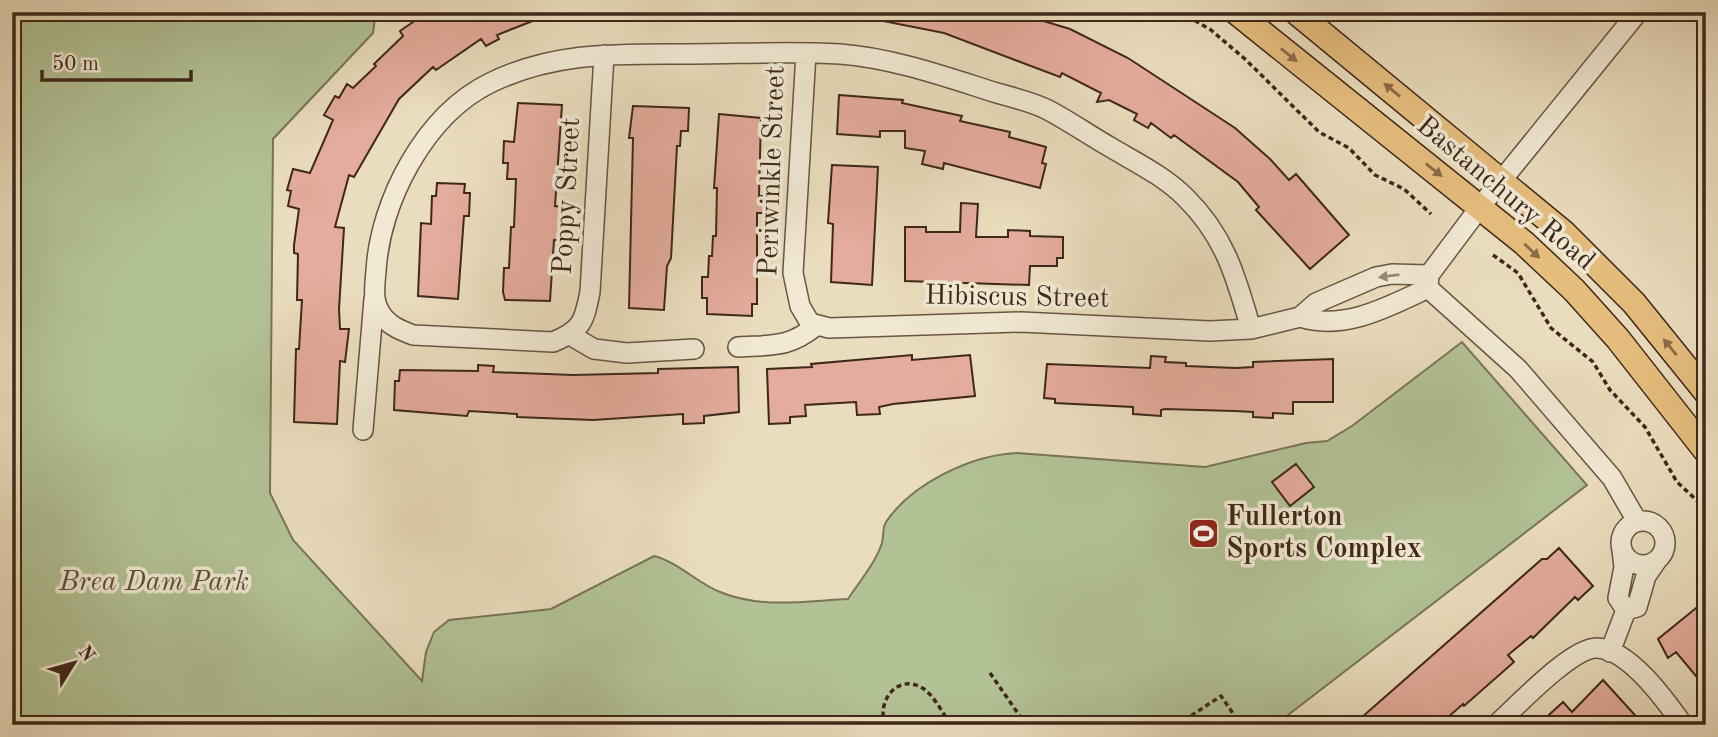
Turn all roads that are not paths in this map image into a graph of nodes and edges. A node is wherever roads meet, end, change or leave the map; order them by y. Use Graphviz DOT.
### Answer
graph roads {
  1 [pos="1236,12"];
  2 [pos="1296,12"];
  3 [pos="1639,12"];
  4 [pos="806,53"];
  5 [pos="604,55"];
  6 [pos="1502,179"];
  7 [pos="1480,207"];
  8 [pos="1429,281"];
  9 [pos="1350,286"];
  10 [pos="377,303"];
  11 [pos="1359,316"];
  12 [pos="1300,317"];
  13 [pos="817,325"];
  14 [pos="1251,329"];
  15 [pos="570,335"];
  16 [pos="738,347"];
  17 [pos="694,349"];
  18 [pos="1706,392"];
  19 [pos="363,430"];
  20 [pos="1706,450"];
  21 [pos="1637,521"];
  22 [pos="1622,550"];
  23 [pos="1657,560"];
  24 [pos="1626,610"];
  25 [pos="1610,652"];
  26 [pos="1496,725"];
  27 [pos="1683,725"];
  1 -- 7 [label="main road, Bastanchury Road, one-way"];
  6 -- 2 [label="main road, Bastanchury Road, one-way"];
  3 -- 6 [label="street"];
  4 -- 5 [label="street"];
  4 -- 13 [label="street, Periwinkle Street"];
  4 -- 14 [label="street"];
  5 -- 10 [label="street"];
  5 -- 15 [label="street, Poppy Street"];
  6 -- 7 [label="street"];
  18 -- 6 [label="main road, Bastanchury Road, one-way"];
  7 -- 8 [label="street"];
  7 -- 20 [label="main road, Bastanchury Road, one-way"];
  8 -- 9 [label="street, Hibiscus Street, one-way"];
  8 -- 11 [label="street, Hibiscus Street"];
  8 -- 21 [label="street"];
  9 -- 11 [label="street"];
  9 -- 12 [label="street, Hibiscus Street"];
  10 -- 15 [label="street"];
  10 -- 19 [label="street"];
  11 -- 12 [label="street, Hibiscus Street"];
  12 -- 14 [label="street, Hibiscus Street"];
  13 -- 14 [label="street, Hibiscus Street"];
  13 -- 16 [label="street"];
  15 -- 17 [label="street"];
  21 -- 22 [label="street"];
  21 -- 23 [label="street"];
  22 -- 23 [label="street"];
  22 -- 24 [label="street"];
  23 -- 24 [label="street"];
  24 -- 25 [label="street"];
  25 -- 26 [label="street"];
  25 -- 27 [label="street"];
}
